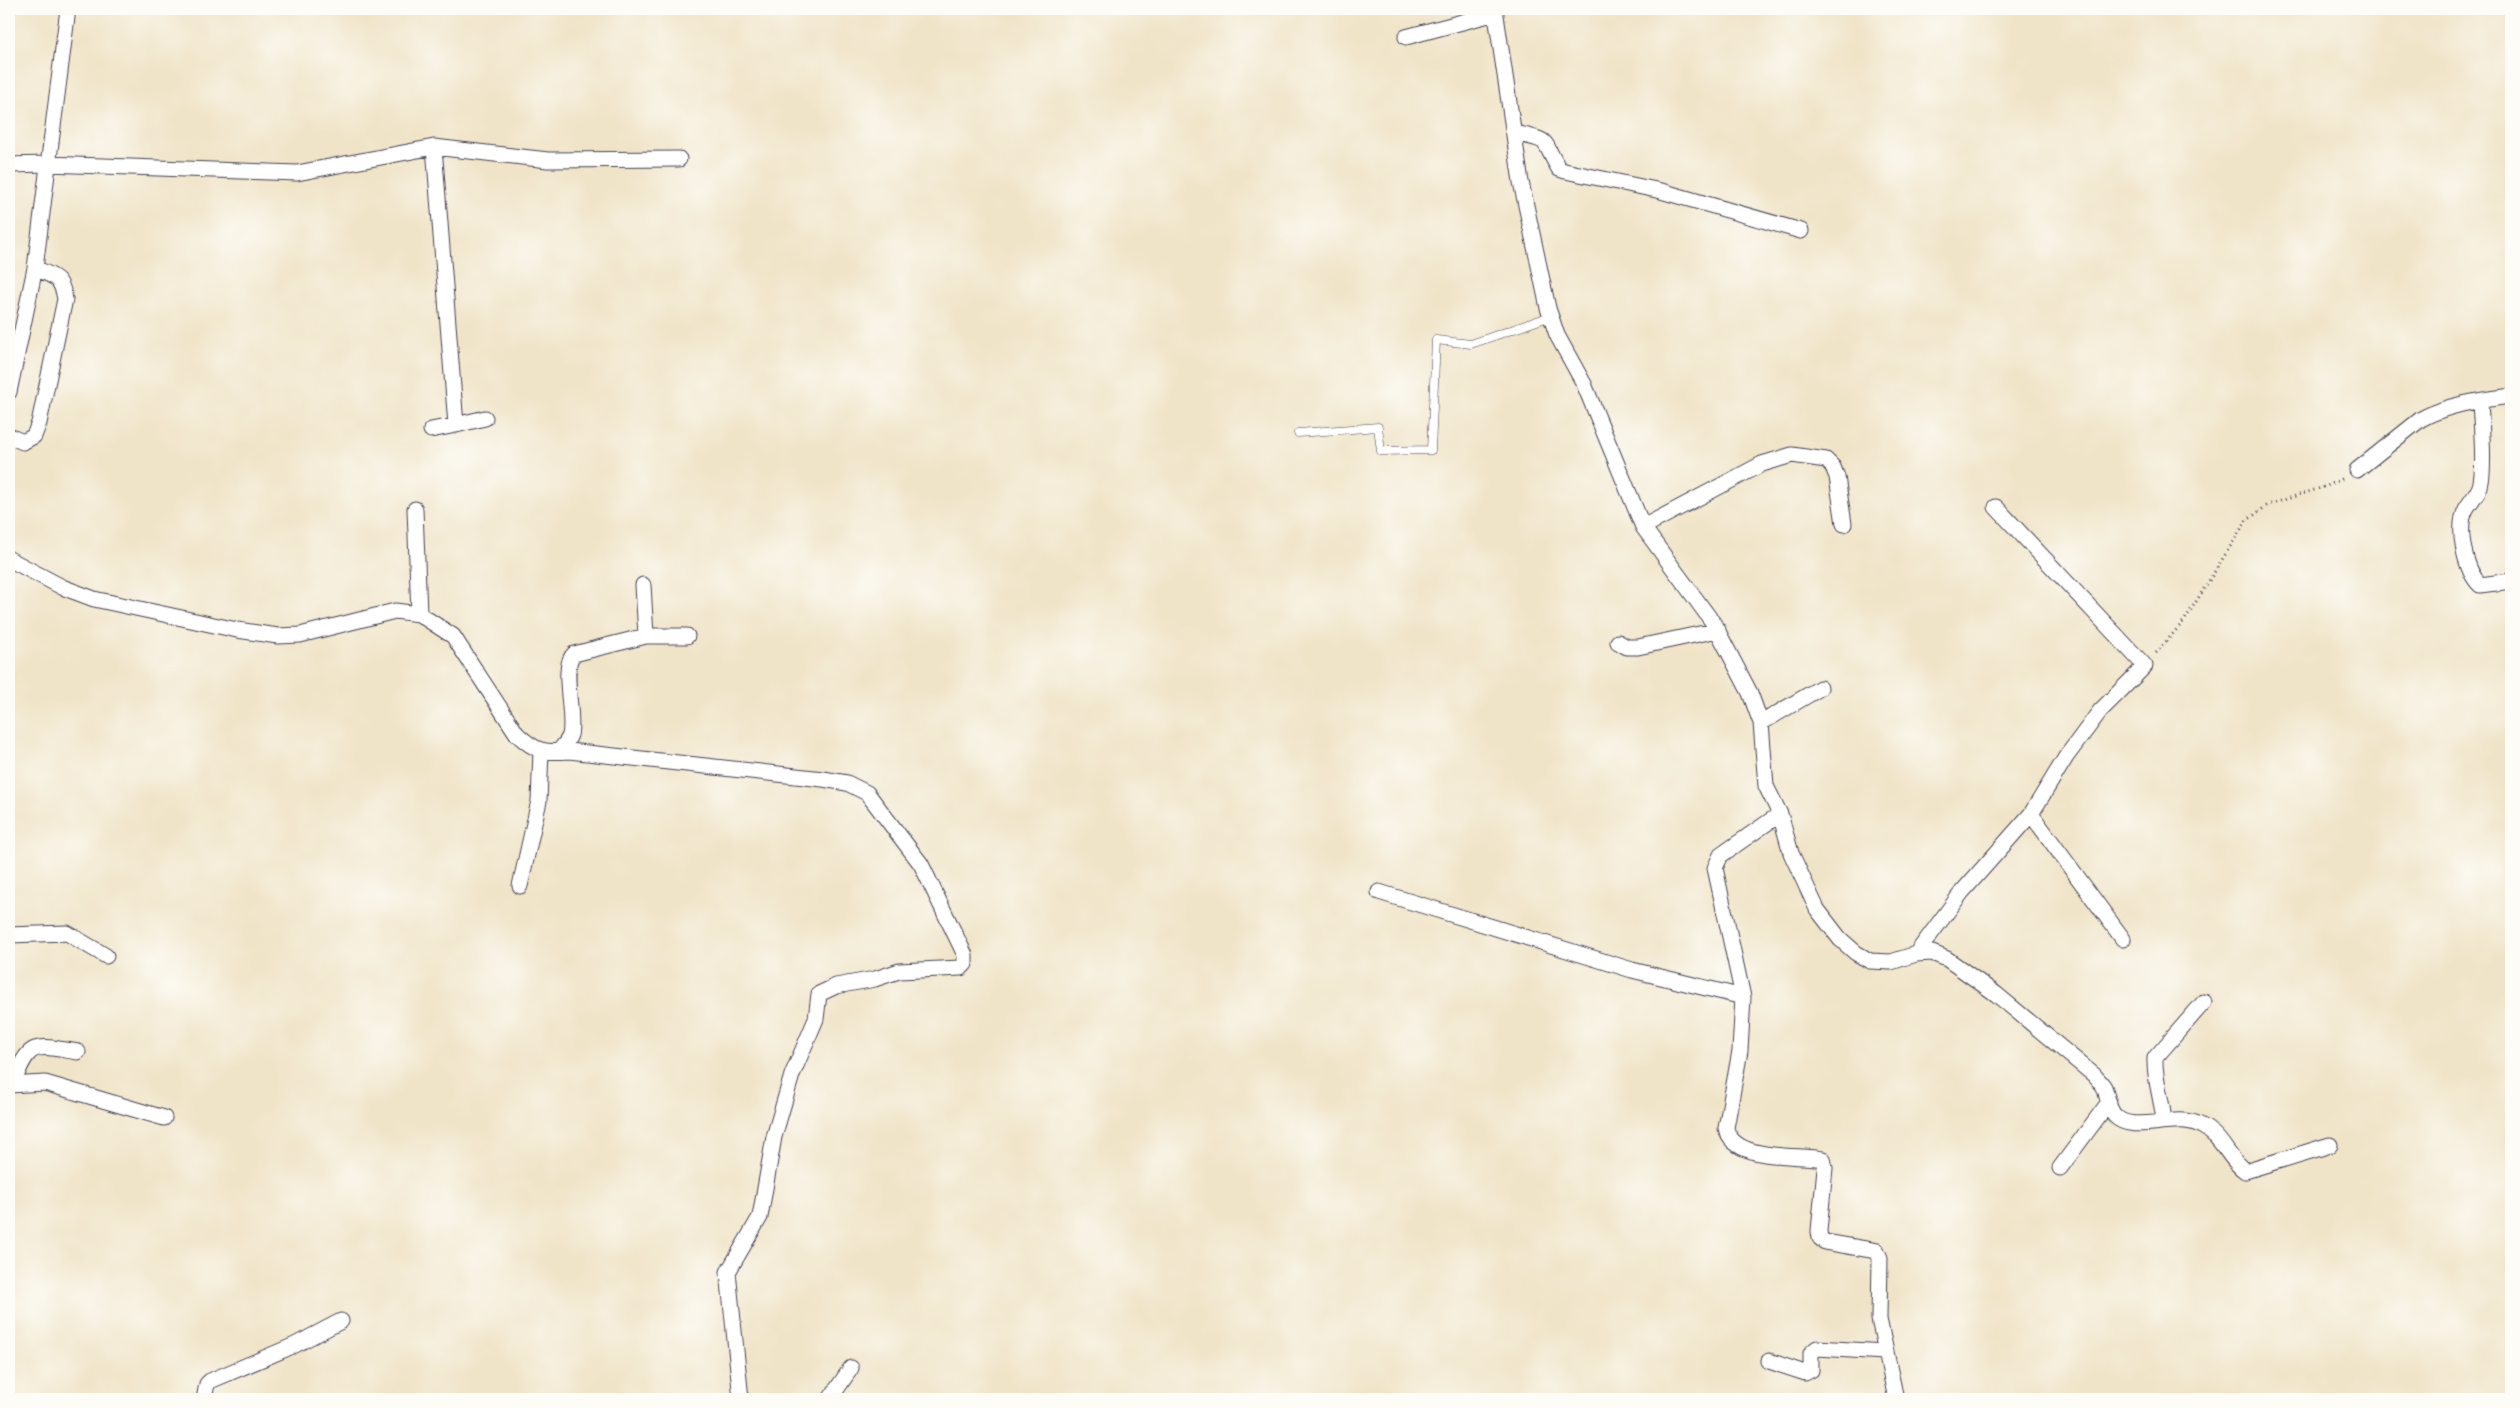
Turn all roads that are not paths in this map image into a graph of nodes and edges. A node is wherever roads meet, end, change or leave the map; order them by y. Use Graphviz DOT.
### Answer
graph roads {
  1 [pos="68,9"];
  2 [pos="1496,11"];
  3 [pos="1406,37"];
  4 [pos="1515,133"];
  5 [pos="434,147"];
  6 [pos="679,160"];
  7 [pos="47,164"];
  8 [pos="9,165"];
  9 [pos="1801,231"];
  10 [pos="35,268"];
  11 [pos="1550,316"];
  12 [pos="9,392"];
  13 [pos="2511,396"];
  14 [pos="2480,401"];
  15 [pos="485,418"];
  16 [pos="456,425"];
  17 [pos="431,430"];
  18 [pos="1298,432"];
  19 [pos="9,436"];
  20 [pos="2357,470"];
  21 [pos="1996,507"];
  22 [pos="415,509"];
  23 [pos="1844,524"];
  24 [pos="1643,527"];
  25 [pos="9,559"];
  26 [pos="2511,581"];
  27 [pos="643,585"];
  28 [pos="419,614"];
  29 [pos="1718,630"];
  30 [pos="646,636"];
  31 [pos="687,636"];
  32 [pos="1618,642"];
  33 [pos="1820,688"];
  34 [pos="1761,724"];
  35 [pos="541,751"];
  36 [pos="559,752"];
  37 [pos="1780,814"];
  38 [pos="2030,814"];
  39 [pos="520,886"];
  40 [pos="1379,892"];
  41 [pos="9,935"];
  42 [pos="2123,938"];
  43 [pos="1916,954"];
  44 [pos="106,956"];
  45 [pos="1743,996"];
  46 [pos="2204,1002"];
  47 [pos="78,1052"];
  48 [pos="11,1085"];
  49 [pos="2109,1102"];
  50 [pos="164,1118"];
  51 [pos="2164,1121"];
  52 [pos="2330,1145"];
  53 [pos="2060,1168"];
  54 [pos="341,1321"];
  55 [pos="1885,1352"];
  56 [pos="1769,1362"];
  57 [pos="850,1368"];
  58 [pos="204,1399"];
  59 [pos="741,1399"];
  60 [pos="830,1399"];
  61 [pos="1896,1399"];
  1 -- 7 [label="street"];
  2 -- 3 [label="street"];
  2 -- 4 [label="street"];
  4 -- 9 [label="street"];
  4 -- 11 [label="street"];
  5 -- 6 [label="street"];
  5 -- 7 [label="street"];
  5 -- 16 [label="street"];
  7 -- 8 [label="street"];
  7 -- 10 [label="street"];
  10 -- 12 [label="street"];
  10 -- 19 [label="street"];
  11 -- 18 [label="lane"];
  11 -- 24 [label="street"];
  13 -- 14 [label="street"];
  14 -- 20 [label="street"];
  14 -- 26 [label="street"];
  15 -- 16 [label="street"];
  16 -- 17 [label="street"];
  21 -- 38 [label="street"];
  22 -- 28 [label="street"];
  23 -- 24 [label="street"];
  24 -- 29 [label="street"];
  25 -- 28 [label="street"];
  27 -- 30 [label="street"];
  28 -- 35 [label="street"];
  29 -- 32 [label="street"];
  29 -- 34 [label="street"];
  30 -- 31 [label="street"];
  30 -- 36 [label="street"];
  33 -- 34 [label="street"];
  34 -- 37 [label="street"];
  35 -- 36 [label="street"];
  35 -- 39 [label="street"];
  36 -- 59 [label="street"];
  37 -- 43 [label="street"];
  37 -- 45 [label="street"];
  38 -- 42 [label="street"];
  38 -- 43 [label="street"];
  40 -- 45 [label="street"];
  41 -- 44 [label="street"];
  43 -- 49 [label="street"];
  45 -- 55 [label="street"];
  46 -- 51 [label="street"];
  47 -- 48 [label="street"];
  48 -- 50 [label="street"];
  49 -- 51 [label="street"];
  49 -- 53 [label="street"];
  51 -- 52 [label="street"];
  54 -- 58 [label="street"];
  55 -- 56 [label="street"];
  55 -- 61 [label="street"];
  57 -- 60 [label="street"];
}
